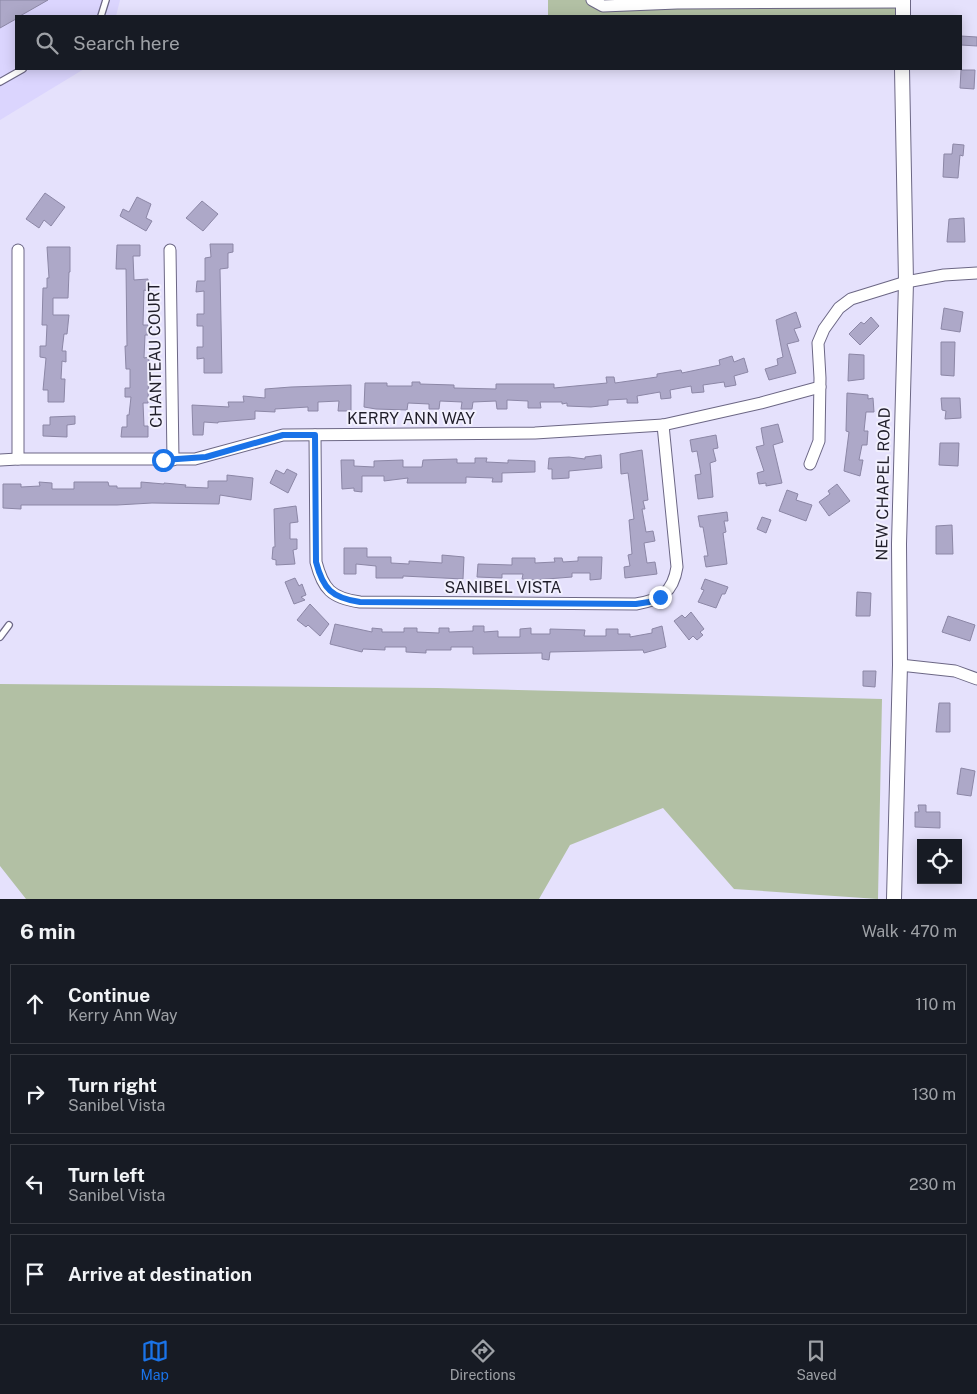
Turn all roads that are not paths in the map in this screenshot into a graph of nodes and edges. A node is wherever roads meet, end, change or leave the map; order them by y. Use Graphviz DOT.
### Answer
graph roads {
  1 [pos="106,0"];
  2 [pos="592,0"];
  3 [pos="903,1"];
  4 [pos="637,2"];
  5 [pos="101,15"];
  6 [pos="902,15"];
  7 [pos="21,70"];
  8 [pos="902,70"];
  9 [pos="0,82"];
  10 [pos="18,250"];
  11 [pos="170,250"];
  12 [pos="977,273"];
  13 [pos="906,282"];
  14 [pos="820,387"];
  15 [pos="663,425"];
  16 [pos="315,435"];
  17 [pos="18,459"];
  18 [pos="0,460"];
  19 [pos="173,460"];
  20 [pos="810,464"];
  21 [pos="10,625"];
  22 [pos="0,637"];
  23 [pos="900,665"];
  24 [pos="977,679"];
  25 [pos="894,899"];
  1 -- 5 [label="lane"];
  2 -- 4 [label="street"];
  3 -- 4 [label="street"];
  3 -- 6 [label="street"];
  7 -- 9 [label="lane"];
  8 -- 13 [label="street, NEW CHAPEL ROAD"];
  10 -- 17 [label="street"];
  11 -- 19 [label="street, CHANTEAU COURT"];
  12 -- 13 [label="street"];
  13 -- 14 [label="street"];
  13 -- 23 [label="street, NEW CHAPEL ROAD"];
  14 -- 15 [label="street, KERRY ANN WAY"];
  14 -- 20 [label="street"];
  15 -- 16 [label="street, KERRY ANN WAY"];
  15 -- 16 [label="street, SANIBEL VISTA"];
  16 -- 19 [label="street, KERRY ANN WAY"];
  17 -- 18 [label="street, KERRY ANN WAY"];
  17 -- 19 [label="street, KERRY ANN WAY"];
  21 -- 22 [label="lane"];
  23 -- 24 [label="street"];
  23 -- 25 [label="street, NEW CHAPEL ROAD"];
}
